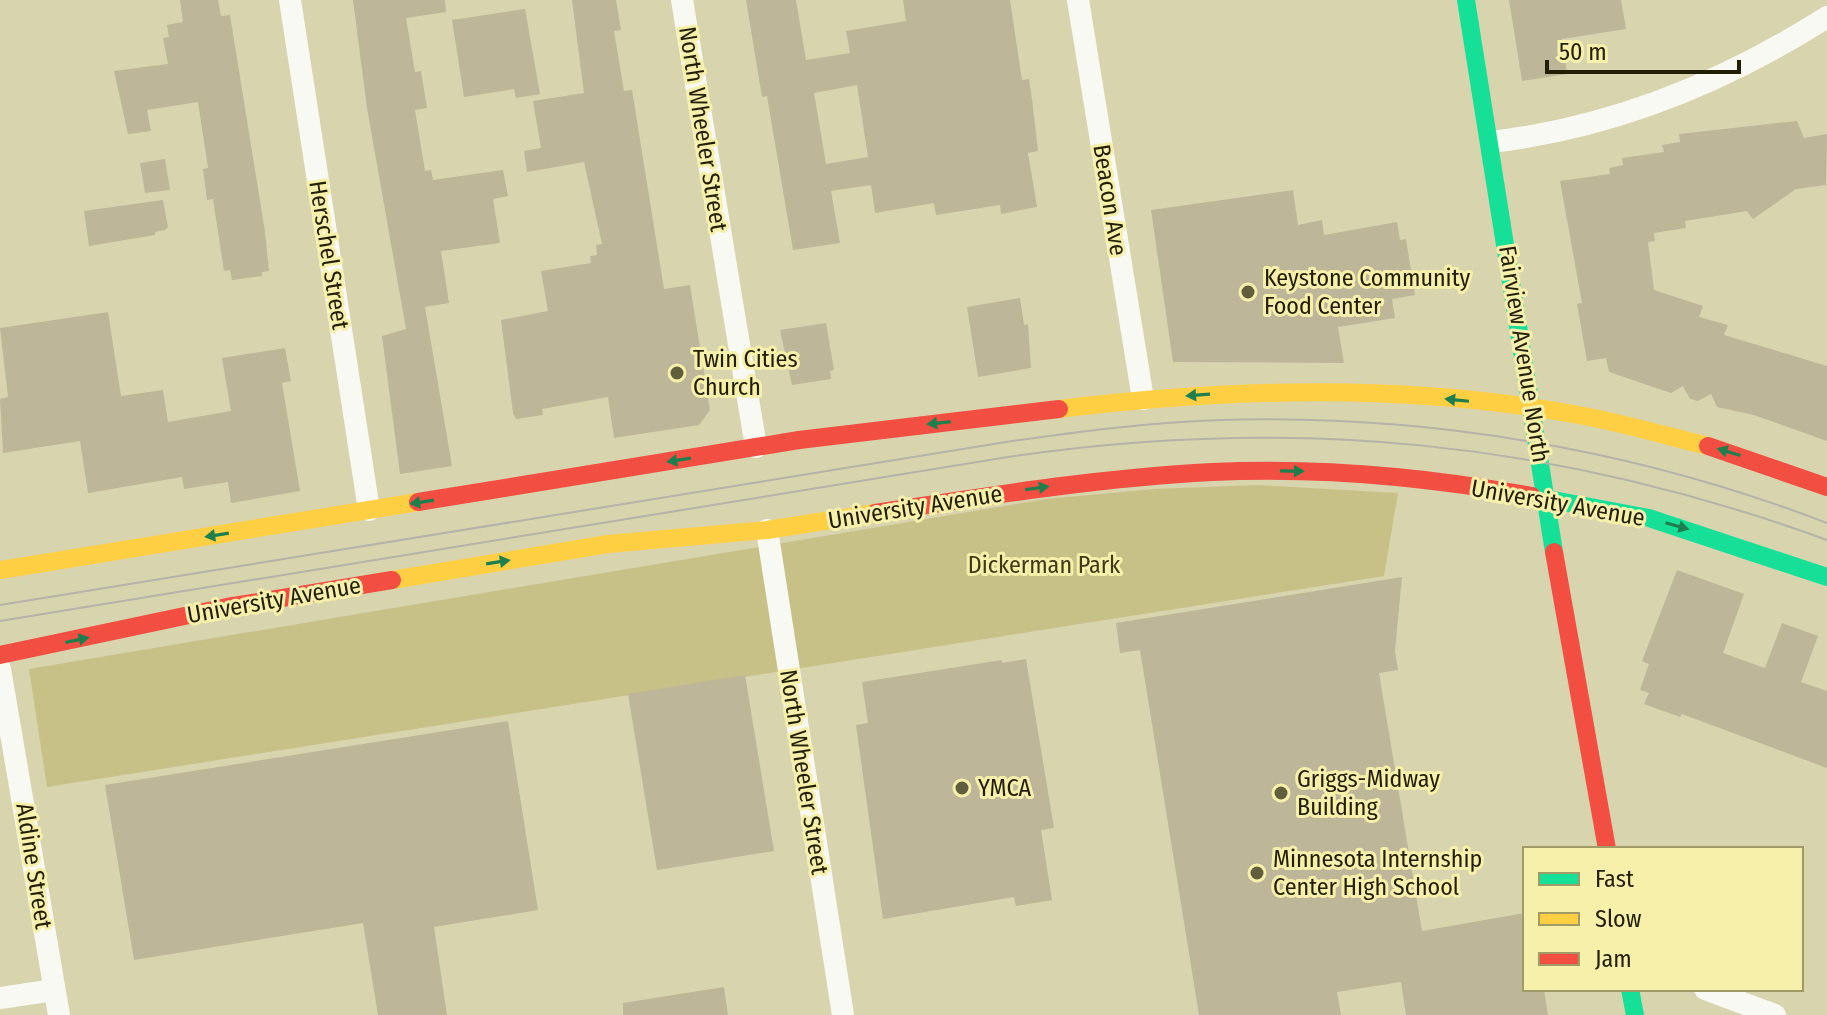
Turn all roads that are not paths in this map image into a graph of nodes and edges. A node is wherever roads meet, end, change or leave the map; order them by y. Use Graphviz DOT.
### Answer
graph roads {
  1 [pos="290,0"];
  2 [pos="682,0"];
  3 [pos="1078,0"];
  4 [pos="1466,0"];
  5 [pos="1827,17"];
  6 [pos="1491,142"];
  7 [pos="1143,399"];
  8 [pos="1534,409"];
  9 [pos="756,447"];
  10 [pos="1827,487"];
  11 [pos="1545,500"];
  12 [pos="369,510"];
  13 [pos="767,530"];
  14 [pos="0,570"];
  15 [pos="1827,577"];
  16 [pos="0,655"];
  17 [pos="0,669"];
  18 [pos="1607,847"];
  19 [pos="54,990"];
  20 [pos="1630,991"];
  21 [pos="1710,991"];
  22 [pos="0,998"];
  23 [pos="59,1015"];
  24 [pos="843,1015"];
  25 [pos="1635,1015"];
  26 [pos="1775,1015"];
  1 -- 12 [label="street, Herschel Street"];
  2 -- 9 [label="street, North Wheeler Street"];
  3 -- 7 [label="street, Beacon Ave"];
  4 -- 6 [label="main road, Fairview Avenue North"];
  5 -- 6 [label="street"];
  6 -- 8 [label="main road, Fairview Avenue North"];
  8 -- 7 [label="main road, one-way"];
  7 -- 9 [label="main road, one-way"];
  10 -- 8 [label="main road, one-way"];
  8 -- 11 [label="main road, Fairview Avenue North"];
  9 -- 12 [label="main road, one-way"];
  13 -- 11 [label="main road, University Avenue, one-way"];
  11 -- 15 [label="main road, University Avenue, one-way"];
  11 -- 18 [label="main road, Fairview Avenue North"];
  12 -- 14 [label="main road, one-way"];
  16 -- 13 [label="main road, University Avenue, one-way"];
  13 -- 24 [label="street, North Wheeler Street"];
  17 -- 19 [label="street, Aldine Street"];
  19 -- 22 [label="street"];
  19 -- 23 [label="street, Aldine Street"];
  20 -- 25 [label="main road"];
  21 -- 26 [label="street"];
}
